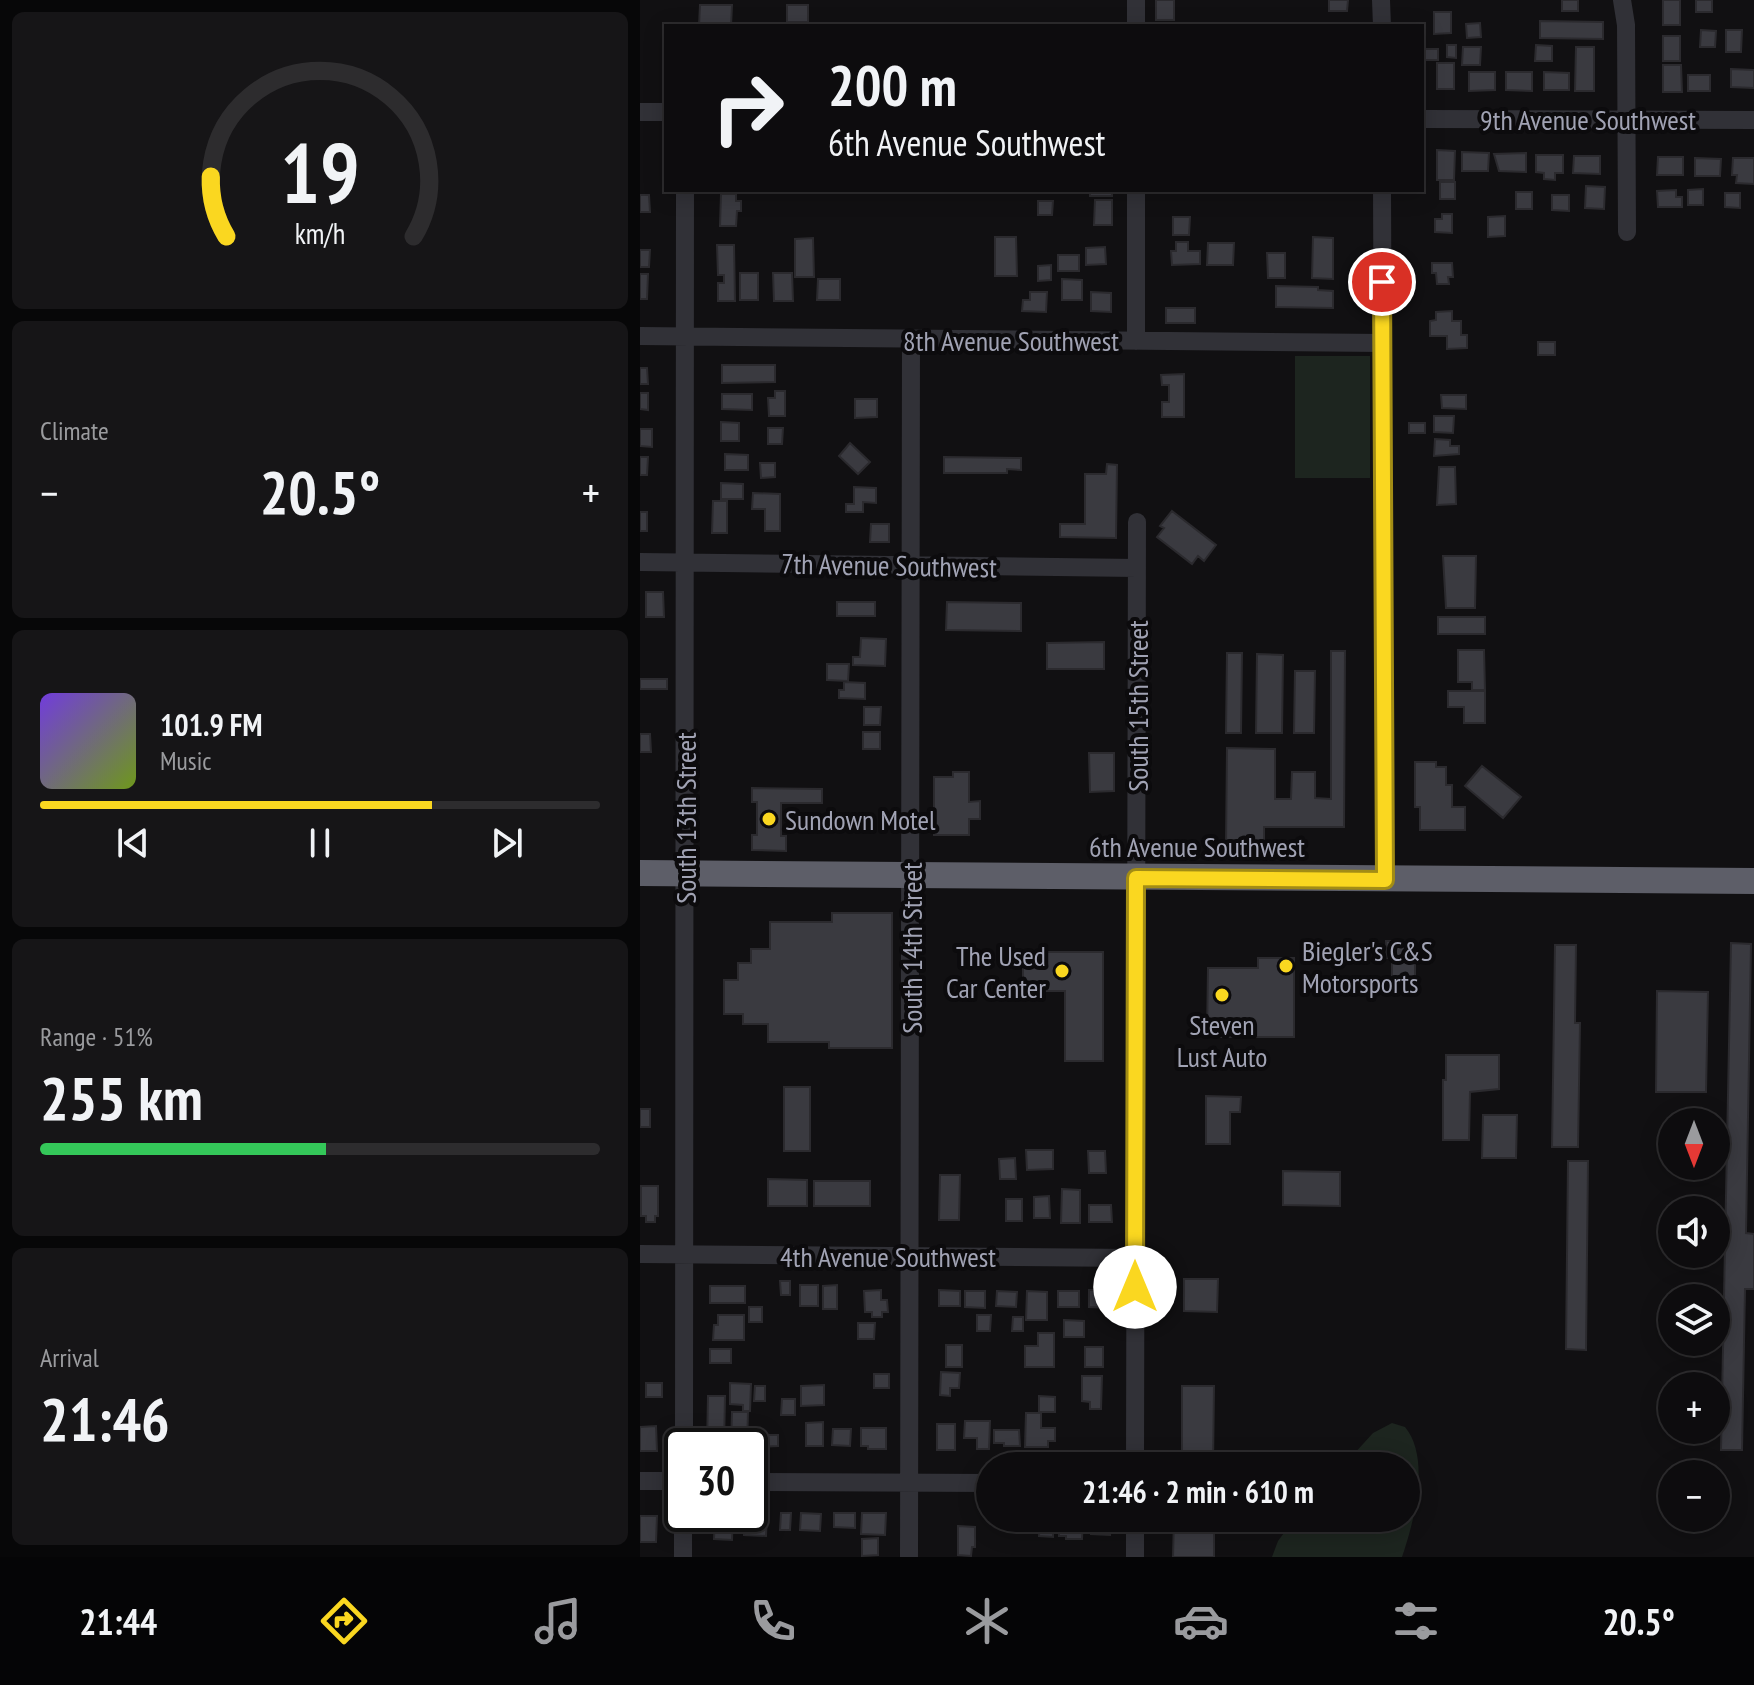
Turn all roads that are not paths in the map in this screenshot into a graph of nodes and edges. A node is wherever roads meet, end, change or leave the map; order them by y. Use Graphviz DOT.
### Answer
graph roads {
  1 [pos="1136,0"];
  2 [pos="1381,0"];
  3 [pos="1622,0"];
  4 [pos="1136,24"];
  5 [pos="1382,24"];
  6 [pos="640,112"];
  7 [pos="664,112"];
  8 [pos="1424,119"];
  9 [pos="1627,119"];
  10 [pos="1754,120"];
  11 [pos="685,192"];
  12 [pos="1136,192"];
  13 [pos="1382,192"];
  14 [pos="1627,232"];
  15 [pos="640,336"];
  16 [pos="685,337"];
  17 [pos="911,339"];
  18 [pos="1136,341"];
  19 [pos="1383,343"];
  20 [pos="1137,522"];
  21 [pos="640,562"];
  22 [pos="685,562"];
  23 [pos="911,566"];
  24 [pos="1137,568"];
  25 [pos="640,873"];
  26 [pos="686,874"];
  27 [pos="911,876"];
  28 [pos="1136,878"];
  29 [pos="1385,880"];
  30 [pos="1754,881"];
  31 [pos="640,1254"];
  32 [pos="684,1254"];
  33 [pos="911,1256"];
  34 [pos="1135,1258"];
  35 [pos="684,1428"];
  36 [pos="1135,1452"];
  37 [pos="640,1481"];
  38 [pos="664,1481"];
  39 [pos="768,1482"];
  40 [pos="909,1483"];
  41 [pos="976,1483"];
  42 [pos="683,1532"];
  43 [pos="1135,1532"];
  44 [pos="683,1557"];
  45 [pos="909,1557"];
  46 [pos="1135,1557"];
  1 -- 4 [label="street"];
  2 -- 5 [label="street"];
  3 -- 9 [label="street"];
  6 -- 7 [label="street"];
  8 -- 9 [label="street, 9th Avenue Southwest"];
  9 -- 10 [label="street, 9th Avenue Southwest"];
  9 -- 14 [label="street"];
  11 -- 16 [label="street, South 13th Street"];
  12 -- 18 [label="street"];
  13 -- 19 [label="street"];
  15 -- 16 [label="street, 8th Avenue Southwest"];
  16 -- 17 [label="street, 8th Avenue Southwest"];
  16 -- 22 [label="street, South 13th Street"];
  17 -- 18 [label="street, 8th Avenue Southwest"];
  17 -- 23 [label="street, South 14th Street"];
  18 -- 19 [label="street, 8th Avenue Southwest"];
  19 -- 29 [label="street"];
  20 -- 24 [label="street, South 15th Street"];
  21 -- 22 [label="street, 7th Avenue Southwest"];
  22 -- 23 [label="street, 7th Avenue Southwest"];
  22 -- 26 [label="street, South 13th Street"];
  23 -- 24 [label="street, 7th Avenue Southwest"];
  23 -- 27 [label="street, South 14th Street"];
  24 -- 28 [label="street, South 15th Street"];
  25 -- 26 [label="highway, 6th Avenue Southwest"];
  26 -- 27 [label="highway, 6th Avenue Southwest"];
  26 -- 32 [label="street, South 13th Street"];
  27 -- 28 [label="highway, 6th Avenue Southwest"];
  27 -- 33 [label="street, South 14th Street"];
  28 -- 29 [label="highway, 6th Avenue Southwest"];
  28 -- 34 [label="street, South 15th Street"];
  29 -- 30 [label="highway, 6th Avenue Southwest"];
  31 -- 32 [label="street, 4th Avenue Southwest"];
  32 -- 33 [label="street, 4th Avenue Southwest"];
  32 -- 35 [label="street, South 13th Street"];
  33 -- 34 [label="street, 4th Avenue Southwest"];
  33 -- 40 [label="street, South 14th Street"];
  34 -- 36 [label="street, South 15th Street"];
  37 -- 38 [label="street"];
  39 -- 40 [label="street"];
  40 -- 41 [label="street"];
  40 -- 45 [label="street, South 14th Street"];
  42 -- 44 [label="street"];
  43 -- 46 [label="street"];
}
